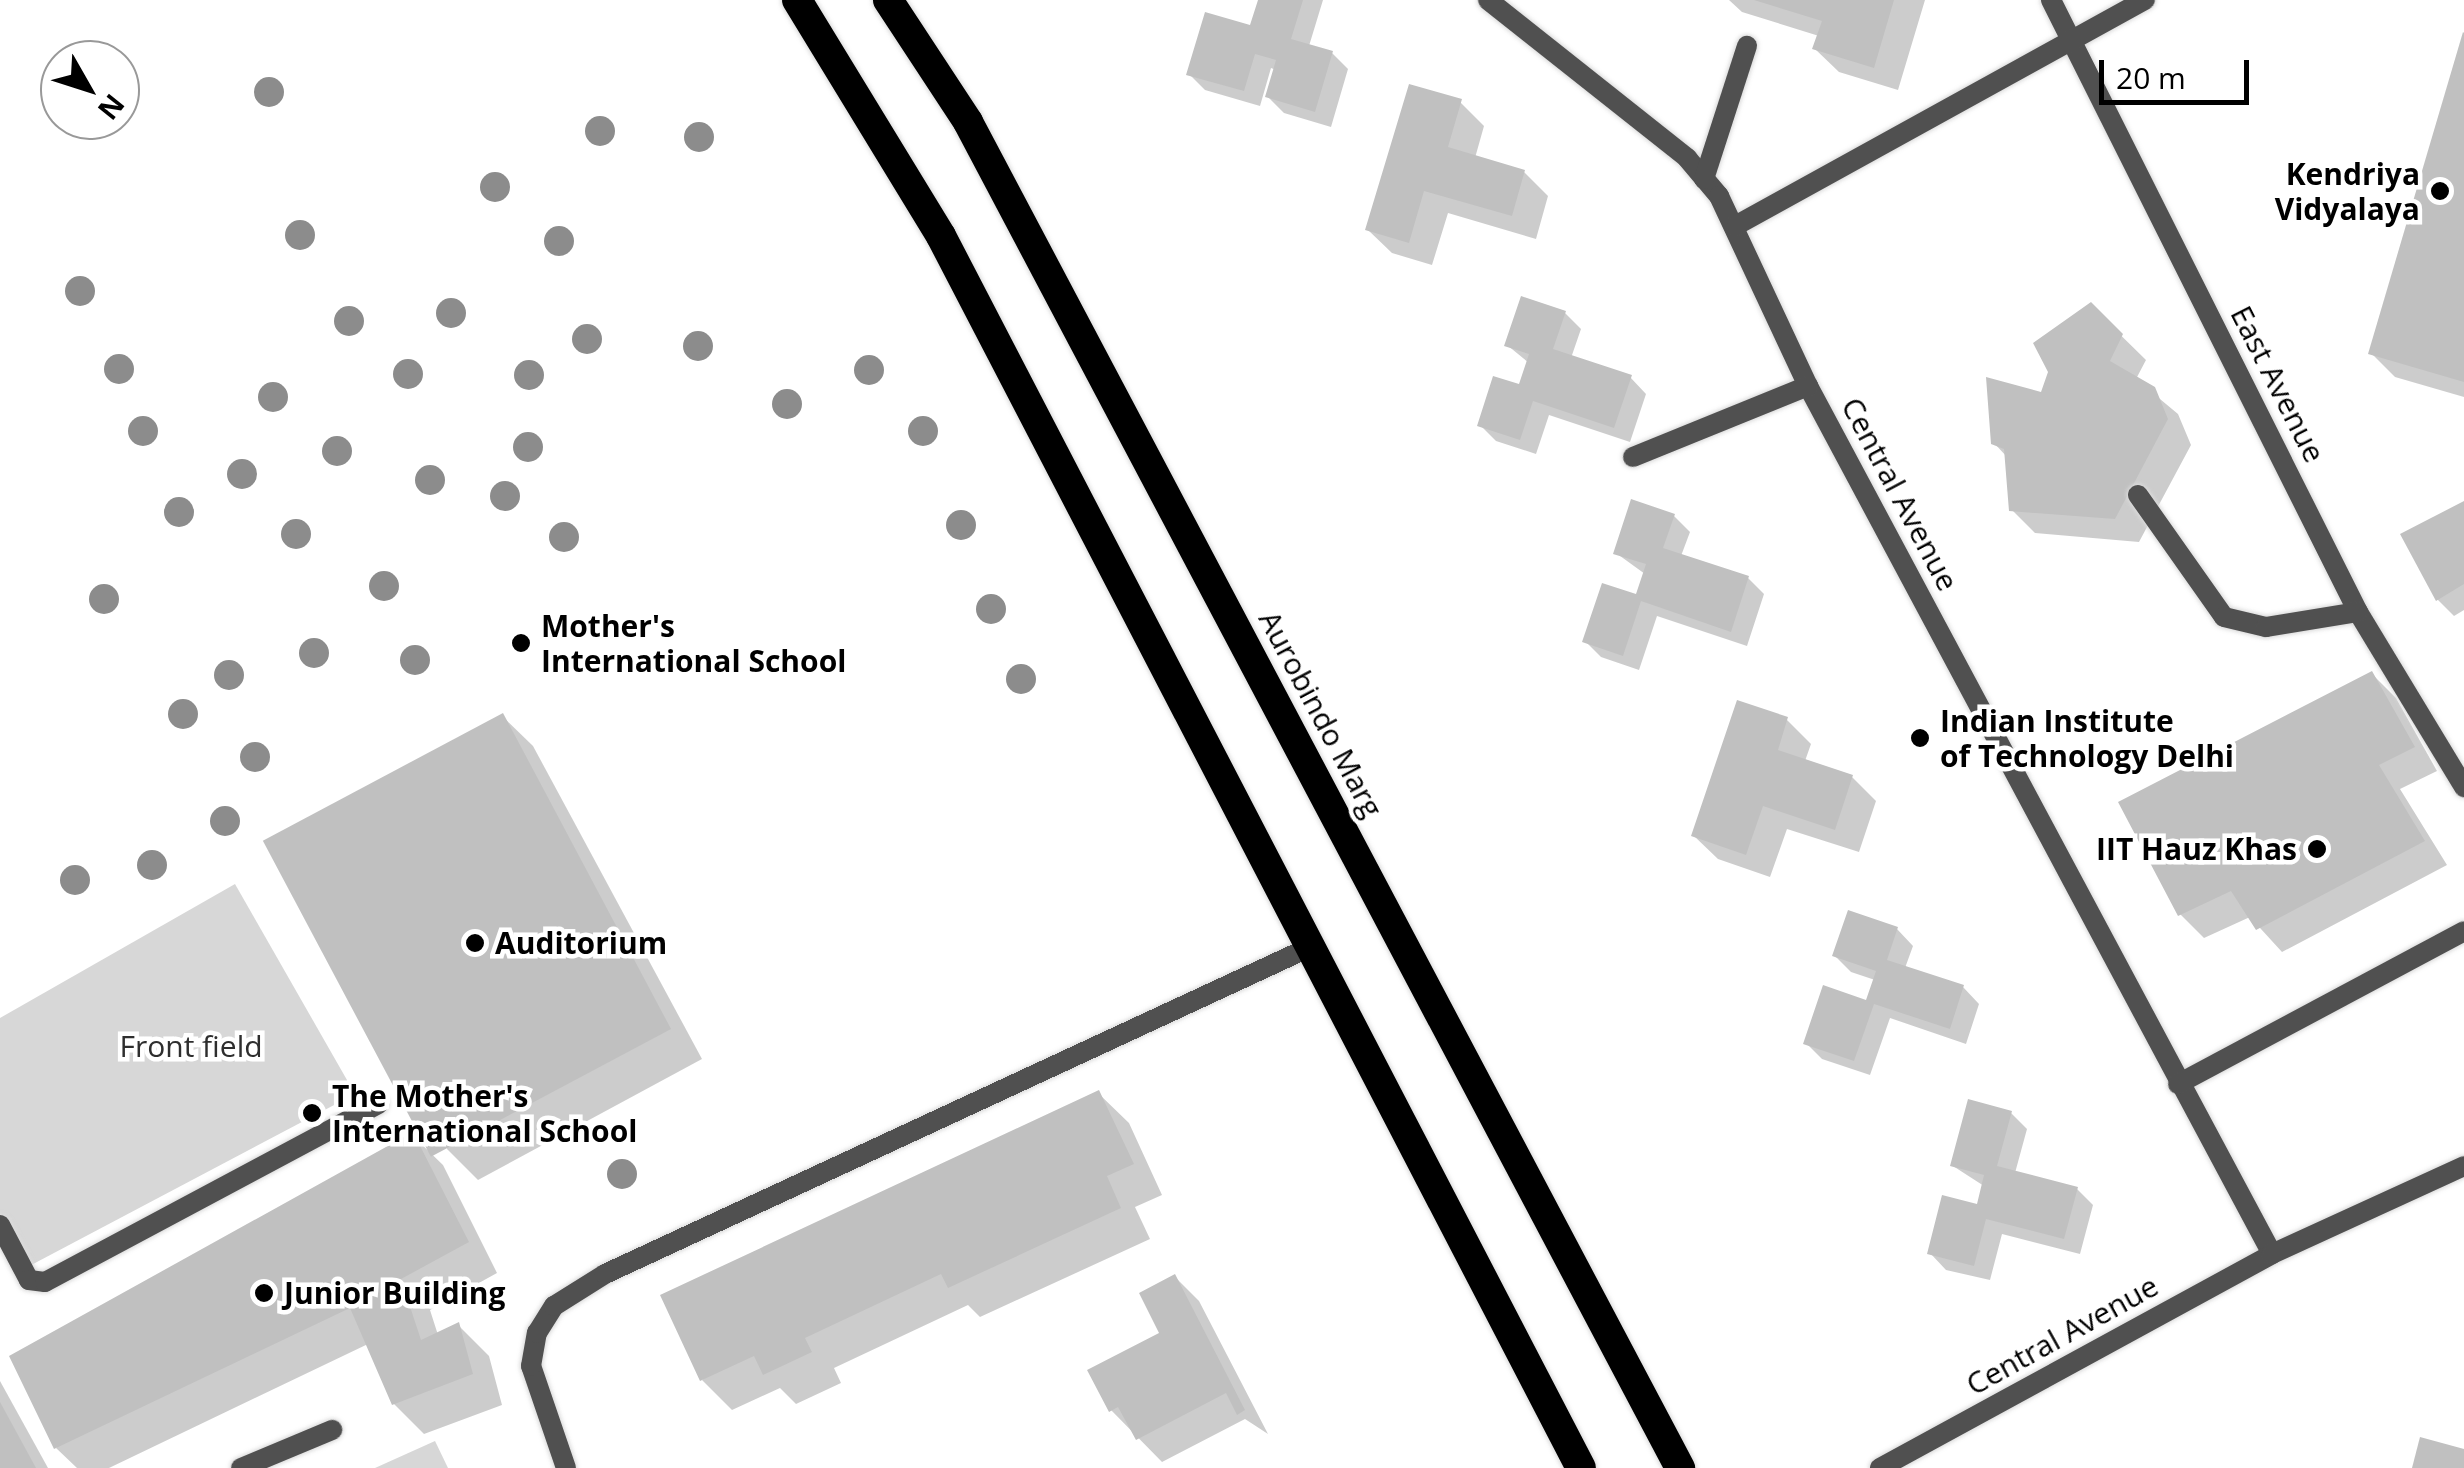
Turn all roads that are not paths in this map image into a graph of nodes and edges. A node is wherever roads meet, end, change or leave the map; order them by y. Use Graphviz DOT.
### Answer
graph roads {
  1 [pos="797,0"];
  2 [pos="888,0"];
  3 [pos="1488,0"];
  4 [pos="2051,0"];
  5 [pos="2145,0"];
  6 [pos="2072,42"];
  7 [pos="1747,46"];
  8 [pos="1704,179"];
  9 [pos="1737,225"];
  10 [pos="1808,386"];
  11 [pos="1633,458"];
  12 [pos="2138,495"];
  13 [pos="2358,612"];
  14 [pos="2464,787"];
  15 [pos="2464,932"];
  16 [pos="1310,948"];
  17 [pos="2178,1084"];
  18 [pos="379,1104"];
  19 [pos="2464,1166"];
  20 [pos="0,1225"];
  21 [pos="2272,1254"];
  22 [pos="332,1430"];
  23 [pos="241,1468"];
  24 [pos="566,1468"];
  25 [pos="1581,1468"];
  26 [pos="1680,1468"];
  27 [pos="1880,1468"];
  1 -- 16 [label="highway"];
  2 -- 26 [label="highway, Aurobindo Marg"];
  3 -- 8 [label="street, Central Avenue"];
  4 -- 6 [label="street, East Avenue"];
  5 -- 6 [label="street"];
  6 -- 9 [label="street"];
  6 -- 13 [label="street, East Avenue"];
  7 -- 8 [label="street"];
  8 -- 9 [label="street, Central Avenue"];
  9 -- 10 [label="street, Central Avenue"];
  10 -- 11 [label="street"];
  10 -- 17 [label="street, Central Avenue"];
  12 -- 13 [label="street"];
  13 -- 14 [label="street, East Avenue"];
  15 -- 17 [label="street"];
  16 -- 24 [label="street"];
  16 -- 25 [label="highway"];
  17 -- 21 [label="street, Central Avenue"];
  18 -- 20 [label="street"];
  19 -- 21 [label="street, Central Avenue"];
  21 -- 27 [label="street, Central Avenue"];
  22 -- 23 [label="street"];
}
